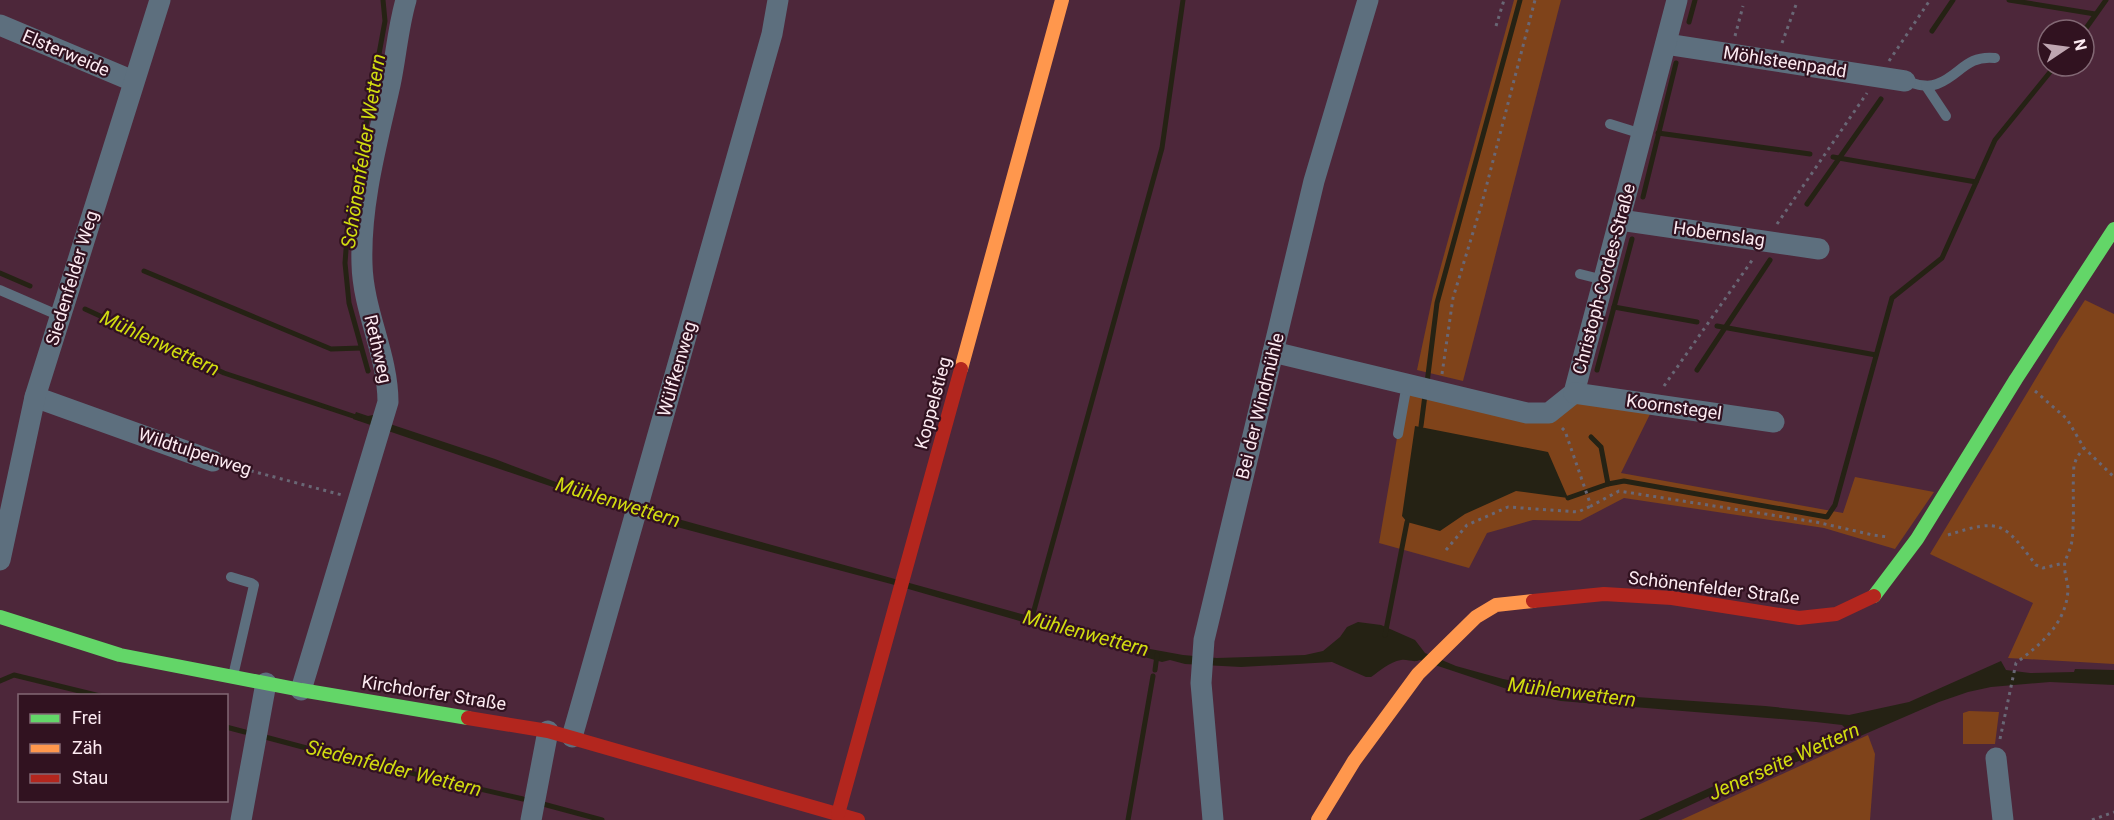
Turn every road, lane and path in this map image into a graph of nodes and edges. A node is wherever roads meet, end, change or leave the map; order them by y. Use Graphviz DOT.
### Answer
graph roads {
  1 [pos="160,0"];
  2 [pos="406,0"];
  3 [pos="778,0"];
  4 [pos="1062,0"];
  5 [pos="1368,0"];
  6 [pos="1504,0"];
  7 [pos="1535,0"];
  8 [pos="1677,0"];
  9 [pos="1930,0"];
  10 [pos="1797,2"];
  11 [pos="1743,6"];
  12 [pos="0,25"];
  13 [pos="1496,26"];
  14 [pos="1666,44"];
  15 [pos="1731,54"];
  16 [pos="1995,58"];
  17 [pos="1775,60"];
  18 [pos="1879,76"];
  19 [pos="133,81"];
  20 [pos="1905,81"];
  21 [pos="1926,86"];
  22 [pos="1946,116"];
  23 [pos="1610,124"];
  24 [pos="1642,134"];
  25 [pos="1620,220"];
  26 [pos="1774,229"];
  27 [pos="2114,229"];
  28 [pos="1819,249"];
  29 [pos="1757,253"];
  30 [pos="1580,274"];
  31 [pos="1604,280"];
  32 [pos="0,290"];
  33 [pos="60,316"];
  34 [pos="1273,352"];
  35 [pos="2016,379"];
  36 [pos="1407,384"];
  37 [pos="1440,391"];
  38 [pos="1574,393"];
  39 [pos="34,397"];
  40 [pos="1651,404"];
  41 [pos="1549,413"];
  42 [pos="1774,422"];
  43 [pos="1398,434"];
  44 [pos="2084,448"];
  45 [pos="213,461"];
  46 [pos="2114,477"];
  47 [pos="358,499"];
  48 [pos="1591,506"];
  49 [pos="1944,536"];
  50 [pos="1894,537"];
  51 [pos="1446,550"];
  52 [pos="0,560"];
  53 [pos="2064,563"];
  54 [pos="231,578"];
  55 [pos="0,617"];
  56 [pos="233,676"];
  57 [pos="266,683"];
  58 [pos="301,690"];
  59 [pos="548,731"];
  60 [pos="572,737"];
  61 [pos="1996,758"];
  62 [pos="2114,812"];
  63 [pos="829,815"];
  64 [pos="241,820"];
  65 [pos="531,820"];
  66 [pos="858,820"];
  67 [pos="1213,820"];
  68 [pos="1318,820"];
  69 [pos="2003,820"];
  70 [pos="2092,820"];
  1 -- 19 [label="street, Siedenfelder Weg"];
  2 -- 47 [label="street, Rethweg"];
  3 -- 60 [label="street, Wülfkenweg"];
  4 -- 63 [label="street, Koppelstieg"];
  5 -- 34 [label="street, Bei der Windmühle"];
  6 -- 13 [label="path"];
  7 -- 37 [label="path"];
  8 -- 14 [label="street, Christoph-Cordes-Straße"];
  9 -- 18 [label="path"];
  10 -- 17 [label="path"];
  11 -- 15 [label="path"];
  12 -- 19 [label="street, Elsterweide"];
  14 -- 15 [label="street, Möhlsteenpadd"];
  14 -- 24 [label="street, Christoph-Cordes-Straße"];
  15 -- 17 [label="street, Möhlsteenpadd"];
  16 -- 21 [label="lane"];
  17 -- 18 [label="street, Möhlsteenpadd"];
  18 -- 20 [label="street, Möhlsteenpadd"];
  18 -- 26 [label="path"];
  19 -- 33 [label="street, Siedenfelder Weg"];
  20 -- 21 [label="lane"];
  21 -- 22 [label="lane"];
  23 -- 24 [label="lane"];
  24 -- 25 [label="street, Christoph-Cordes-Straße"];
  25 -- 28 [label="street, Hobernslag"];
  25 -- 31 [label="street, Christoph-Cordes-Straße"];
  27 -- 35 [label="street, Schönenfelder Straße"];
  29 -- 40 [label="path"];
  30 -- 31 [label="lane"];
  31 -- 38 [label="street, Christoph-Cordes-Straße"];
  32 -- 33 [label="lane"];
  33 -- 39 [label="street, Siedenfelder Weg"];
  34 -- 36 [label="street"];
  34 -- 67 [label="street, Bei der Windmühle"];
  35 -- 44 [label="path"];
  35 -- 68 [label="street, Schönenfelder Straße"];
  36 -- 37 [label="street"];
  36 -- 43 [label="lane"];
  37 -- 41 [label="street"];
  38 -- 40 [label="street, Koornstegel"];
  38 -- 41 [label="street, Christoph-Cordes-Straße"];
  39 -- 45 [label="street, Wildtulpenweg"];
  39 -- 52 [label="street, Siedenfelder Weg"];
  40 -- 42 [label="street, Koornstegel"];
  41 -- 48 [label="path"];
  44 -- 46 [label="path"];
  44 -- 53 [label="path"];
  45 -- 47 [label="path, Wildtulpenweg"];
  47 -- 58 [label="street, Rethweg"];
  48 -- 50 [label="path"];
  48 -- 51 [label="path"];
  49 -- 53 [label="path"];
  53 -- 61 [label="path"];
  54 -- 56 [label="lane"];
  55 -- 56 [label="street, Kirchdorfer Straße"];
  56 -- 57 [label="street, Kirchdorfer Straße"];
  57 -- 58 [label="street, Kirchdorfer Straße"];
  57 -- 64 [label="street"];
  58 -- 59 [label="street, Kirchdorfer Straße"];
  59 -- 60 [label="street, Kirchdorfer Straße"];
  59 -- 65 [label="street"];
  60 -- 63 [label="street, Kirchdorfer Straße"];
  61 -- 69 [label="street"];
  62 -- 70 [label="path"];
  63 -- 66 [label="street, Kirchdorfer Straße"];
}
